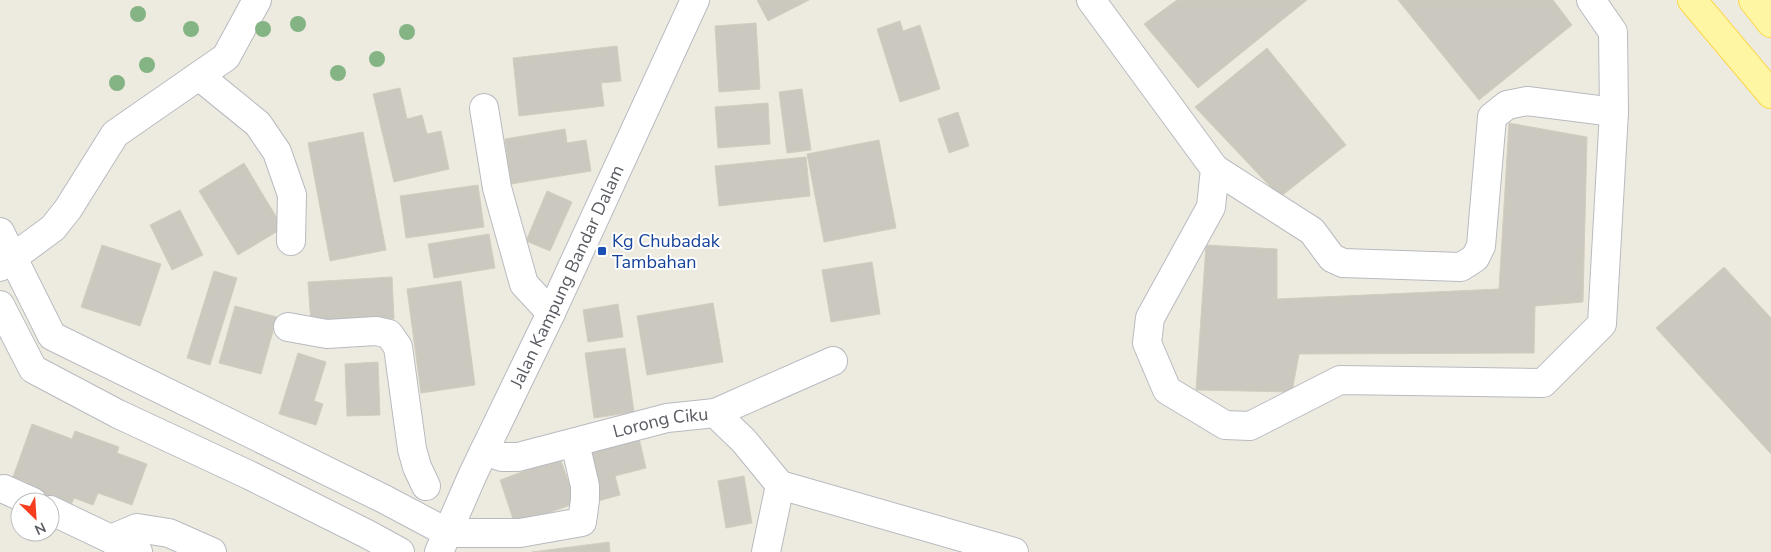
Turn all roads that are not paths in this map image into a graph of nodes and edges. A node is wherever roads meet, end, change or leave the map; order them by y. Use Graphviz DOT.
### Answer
graph roads {
  1 [pos="257,0"];
  2 [pos="695,0"];
  3 [pos="1091,0"];
  4 [pos="1591,0"];
  5 [pos="1692,0"];
  6 [pos="1753,0"];
  7 [pos="1771,23"];
  8 [pos="199,76"];
  9 [pos="1771,94"];
  10 [pos="484,108"];
  11 [pos="1614,112"];
  12 [pos="1215,169"];
  13 [pos="0,232"];
  14 [pos="291,241"];
  15 [pos="6,263"];
  16 [pos="0,305"];
  17 [pos="551,313"];
  18 [pos="288,327"];
  19 [pos="833,361"];
  20 [pos="715,413"];
  21 [pos="575,443"];
  22 [pos="479,462"];
  23 [pos="780,485"];
  24 [pos="426,486"];
  25 [pos="4,489"];
  26 [pos="11,492"];
  27 [pos="384,499"];
  28 [pos="60,515"];
  29 [pos="111,539"];
  30 [pos="443,542"];
  31 [pos="372,543"];
  32 [pos="138,552"];
  33 [pos="212,552"];
  34 [pos="400,552"];
  35 [pos="766,552"];
  36 [pos="1014,552"];
  1 -- 8 [label="street"];
  2 -- 17 [label="street, Jalan Kampung Bandar Dalam"];
  3 -- 12 [label="street"];
  4 -- 11 [label="street"];
  5 -- 9 [label="main road"];
  6 -- 7 [label="main road"];
  8 -- 14 [label="street"];
  8 -- 15 [label="street"];
  10 -- 17 [label="street"];
  11 -- 12 [label="street"];
  11 -- 12 [label="street"];
  13 -- 15 [label="street"];
  15 -- 27 [label="street"];
  16 -- 31 [label="street"];
  17 -- 22 [label="street, Jalan Kampung Bandar Dalam"];
  18 -- 24 [label="street"];
  19 -- 20 [label="street, Lorong Ciku"];
  20 -- 21 [label="street, Lorong Ciku"];
  20 -- 23 [label="street"];
  21 -- 22 [label="street, Lorong Ciku"];
  21 -- 30 [label="street"];
  22 -- 24 [label="street"];
  22 -- 30 [label="street, Jalan Kampung Bandar Dalam"];
  23 -- 35 [label="street"];
  23 -- 36 [label="street"];
  24 -- 27 [label="street"];
  25 -- 26 [label="street"];
  27 -- 30 [label="street"];
  28 -- 29 [label="street"];
  29 -- 32 [label="street"];
  29 -- 33 [label="street"];
  31 -- 34 [label="street"];
}
